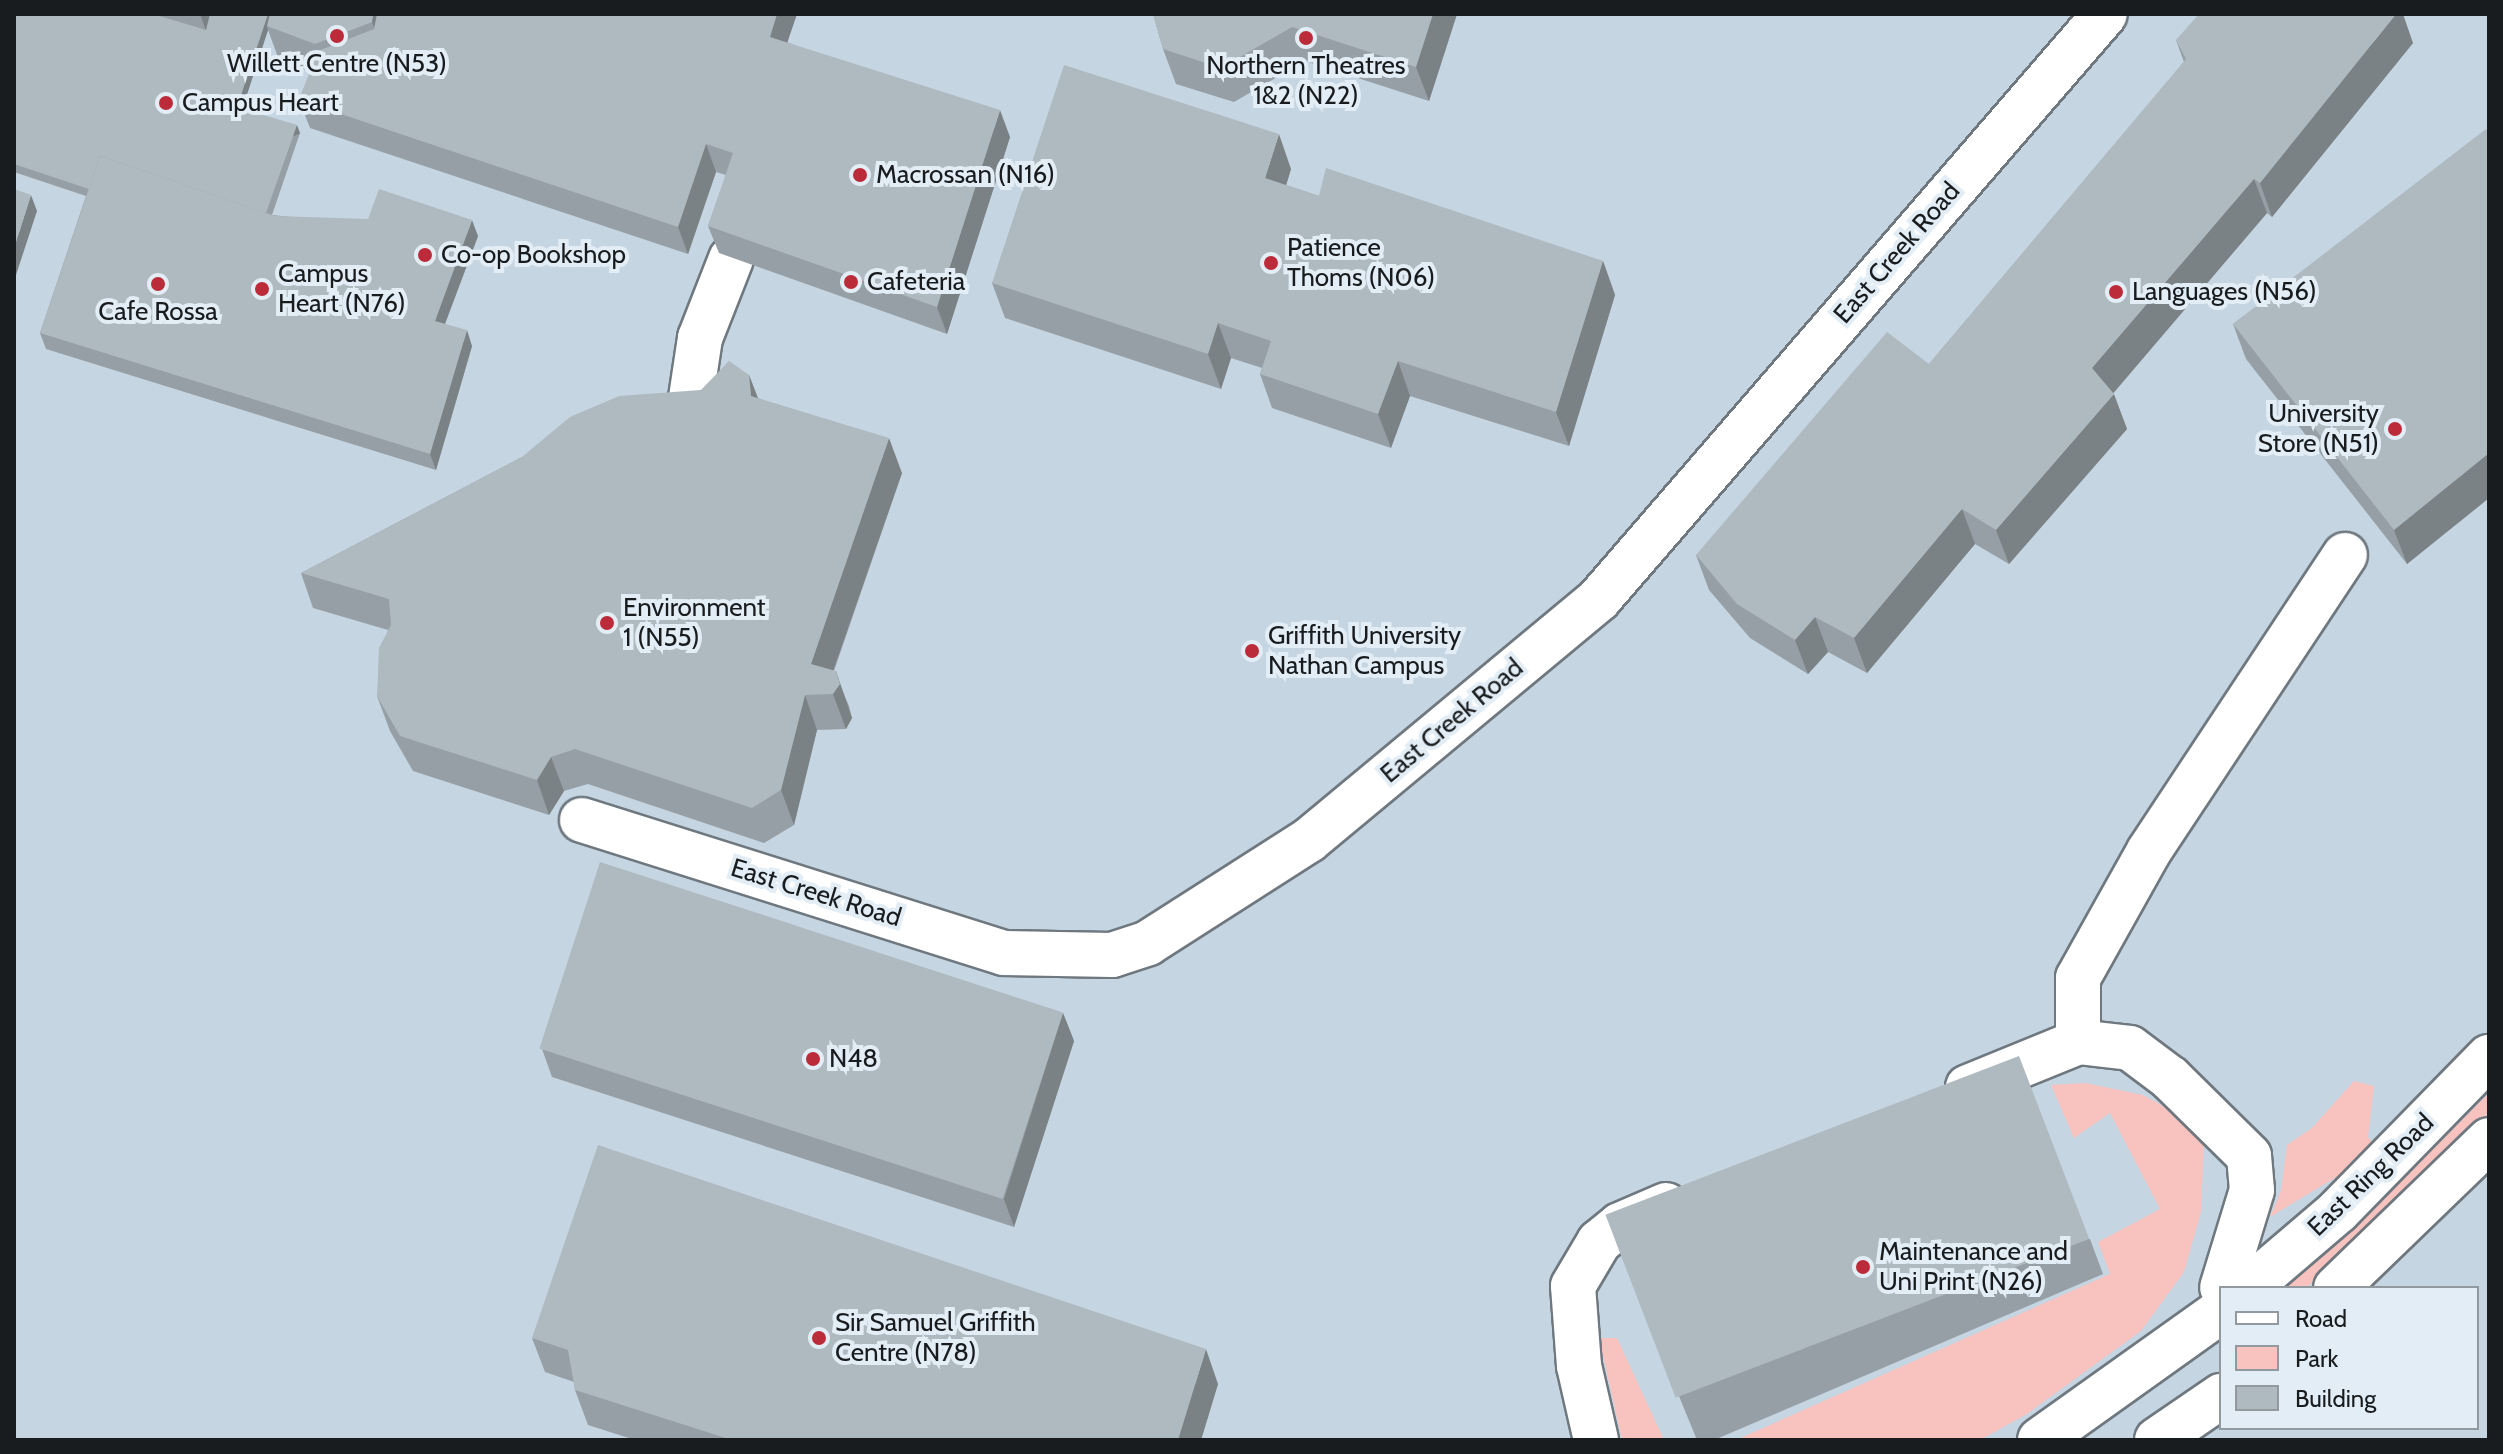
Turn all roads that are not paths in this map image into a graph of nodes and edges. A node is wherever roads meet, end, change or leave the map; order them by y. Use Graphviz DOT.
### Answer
graph roads {
  1 [pos="2105,14"];
  2 [pos="731,259"];
  3 [pos="687,424"];
  4 [pos="2345,555"];
  5 [pos="582,820"];
  6 [pos="2078,1042"];
  7 [pos="2489,1057"];
  8 [pos="1924,1104"];
  9 [pos="2489,1140"];
  10 [pos="1704,1189"];
  11 [pos="2224,1286"];
  12 [pos="2250,1286"];
  13 [pos="2338,1286"];
  14 [pos="2219,1302"];
  15 [pos="2219,1397"];
  16 [pos="1596,1440"];
  17 [pos="2040,1440"];
  18 [pos="2157,1440"];
  1 -- 5 [label="street, East Creek Road"];
  2 -- 3 [label="street"];
  4 -- 6 [label="street"];
  6 -- 8 [label="street"];
  6 -- 11 [label="street"];
  7 -- 12 [label="street, East Ring Road"];
  9 -- 13 [label="street"];
  10 -- 16 [label="street"];
  14 -- 17 [label="street"];
  15 -- 18 [label="street"];
}
